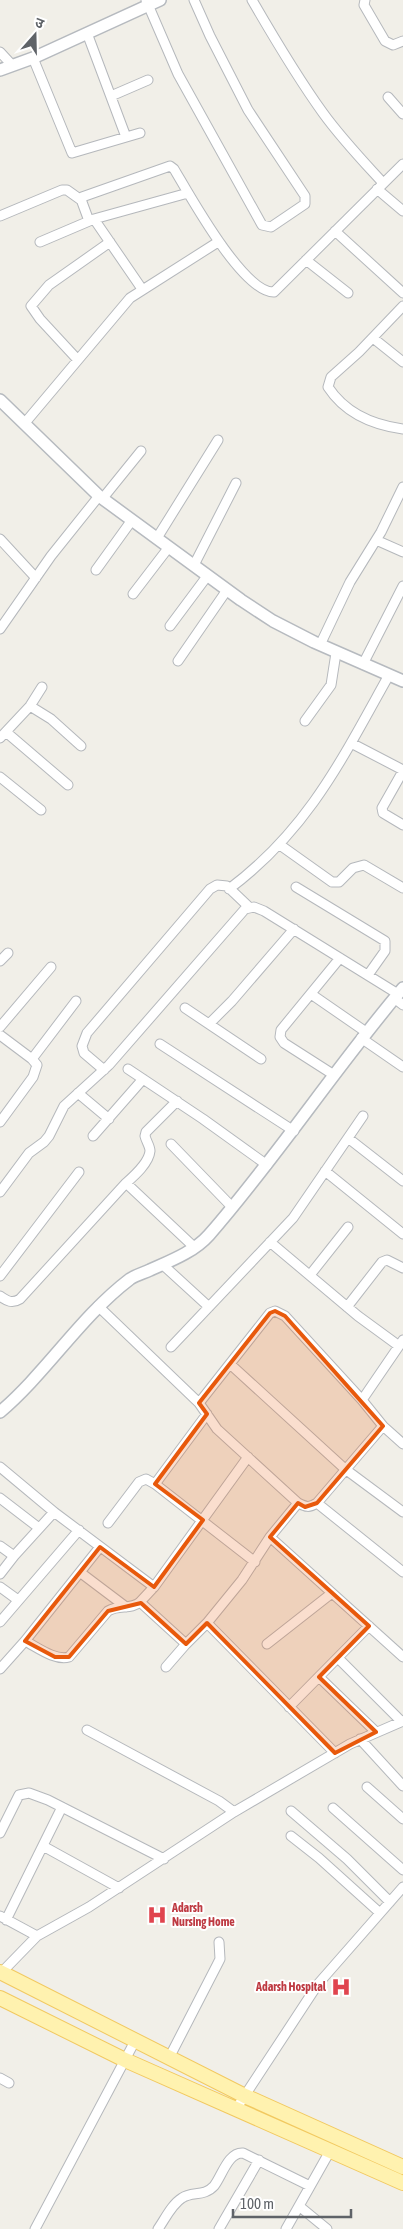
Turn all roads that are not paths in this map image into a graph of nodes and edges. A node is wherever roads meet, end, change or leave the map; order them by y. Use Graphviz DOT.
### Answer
graph roads {
  1 [pos="194,0"];
  2 [pos="252,0"];
  3 [pos="365,0"];
  4 [pos="149,1"];
  5 [pos="87,33"];
  6 [pos="403,41"];
  7 [pos="0,52"];
  8 [pos="33,58"];
  9 [pos="7,64"];
  10 [pos="0,70"];
  11 [pos="148,80"];
  12 [pos="110,96"];
  13 [pos="388,97"];
  14 [pos="403,114"];
  15 [pos="140,133"];
  16 [pos="126,138"];
  17 [pos="403,164"];
  18 [pos="380,186"];
  19 [pos="188,193"];
  20 [pos="81,200"];
  21 [pos="403,211"];
  22 [pos="0,216"];
  23 [pos="91,220"];
  24 [pos="335,231"];
  25 [pos="40,242"];
  26 [pos="110,242"];
  27 [pos="218,242"];
  28 [pos="306,260"];
  29 [pos="142,289"];
  30 [pos="348,293"];
  31 [pos="403,293"];
  32 [pos="403,306"];
  33 [pos="373,338"];
  34 [pos="78,359"];
  35 [pos="403,362"];
  36 [pos="0,400"];
  37 [pos="24,424"];
  38 [pos="403,429"];
  39 [pos="218,440"];
  40 [pos="141,451"];
  41 [pos="236,483"];
  42 [pos="403,487"];
  43 [pos="101,497"];
  44 [pos="132,520"];
  45 [pos="157,538"];
  46 [pos="0,539"];
  47 [pos="376,540"];
  48 [pos="169,547"];
  49 [pos="403,552"];
  50 [pos="194,565"];
  51 [pos="96,570"];
  52 [pos="208,575"];
  53 [pos="36,578"];
  54 [pos="403,586"];
  55 [pos="227,590"];
  56 [pos="133,594"];
  57 [pos="170,626"];
  58 [pos="0,629"];
  59 [pos="320,645"];
  60 [pos="336,653"];
  61 [pos="178,661"];
  62 [pos="363,664"];
  63 [pos="389,676"];
  64 [pos="403,682"];
  65 [pos="42,688"];
  66 [pos="30,706"];
  67 [pos="305,721"];
  68 [pos="3,735"];
  69 [pos="351,743"];
  70 [pos="81,746"];
  71 [pos="403,771"];
  72 [pos="0,777"];
  73 [pos="68,785"];
  74 [pos="41,810"];
  75 [pos="403,825"];
  76 [pos="280,845"];
  77 [pos="296,886"];
  78 [pos="403,888"];
  79 [pos="229,889"];
  80 [pos="249,907"];
  81 [pos="294,929"];
  82 [pos="8,953"];
  83 [pos="340,958"];
  84 [pos="0,962"];
  85 [pos="51,967"];
  86 [pos="368,975"];
  87 [pos="311,994"];
  88 [pos="399,996"];
  89 [pos="76,1001"];
  90 [pos="185,1008"];
  91 [pos="210,1024"];
  92 [pos="0,1027"];
  93 [pos="0,1035"];
  94 [pos="364,1035"];
  95 [pos="160,1044"];
  96 [pos="32,1059"];
  97 [pos="261,1059"];
  98 [pos="403,1067"];
  99 [pos="128,1069"];
  100 [pos="104,1070"];
  101 [pos="334,1075"];
  102 [pos="143,1079"];
  103 [pos="78,1093"];
  104 [pos="177,1101"];
  105 [pos="364,1116"];
  106 [pos="109,1118"];
  107 [pos="0,1122"];
  108 [pos="294,1131"];
  109 [pos="93,1136"];
  110 [pos="348,1138"];
  111 [pos="171,1144"];
  112 [pos="267,1165"];
  113 [pos="326,1171"];
  114 [pos="79,1172"];
  115 [pos="403,1181"];
  116 [pos="126,1183"];
  117 [pos="0,1192"];
  118 [pos="232,1207"];
  119 [pos="348,1227"];
  120 [pos="403,1234"];
  121 [pos="270,1242"];
  122 [pos="194,1247"];
  123 [pos="162,1264"];
  124 [pos="403,1268"];
  125 [pos="310,1275"];
  126 [pos="0,1276"];
  127 [pos="0,1296"];
  128 [pos="98,1306"];
  129 [pos="209,1307"];
  130 [pos="347,1307"];
  131 [pos="401,1343"];
  132 [pos="171,1347"];
  133 [pos="230,1364"];
  134 [pos="362,1400"];
  135 [pos="199,1403"];
  136 [pos="0,1412"];
  137 [pos="207,1414"];
  138 [pos="383,1426"];
  139 [pos="403,1444"];
  140 [pos="248,1457"];
  141 [pos="0,1467"];
  142 [pos="345,1469"];
  143 [pos="155,1484"];
  144 [pos="0,1498"];
  145 [pos="298,1502"];
  146 [pos="317,1502"];
  147 [pos="54,1512"];
  148 [pos="403,1512"];
  149 [pos="203,1520"];
  150 [pos="108,1523"];
  151 [pos="39,1528"];
  152 [pos="79,1530"];
  153 [pos="270,1537"];
  154 [pos="0,1546"];
  155 [pos="100,1547"];
  156 [pos="14,1556"];
  157 [pos="255,1562"];
  158 [pos="81,1572"];
  159 [pos="403,1572"];
  160 [pos="0,1574"];
  161 [pos="0,1587"];
  162 [pos="154,1587"];
  163 [pos="332,1593"];
  164 [pos="18,1600"];
  165 [pos="140,1602"];
  166 [pos="126,1607"];
  167 [pos="0,1622"];
  168 [pos="207,1623"];
  169 [pos="369,1626"];
  170 [pos="25,1641"];
  171 [pos="186,1644"];
  172 [pos="267,1644"];
  173 [pos="403,1657"];
  174 [pos="338,1658"];
  175 [pos="166,1667"];
  176 [pos="0,1669"];
  177 [pos="319,1677"];
  178 [pos="289,1707"];
  179 [pos="402,1721"];
  180 [pos="87,1730"];
  181 [pos="376,1732"];
  182 [pos="360,1739"];
  183 [pos="335,1753"];
  184 [pos="403,1786"];
  185 [pos="367,1787"];
  186 [pos="62,1807"];
  187 [pos="333,1808"];
  188 [pos="291,1810"];
  189 [pos="234,1812"];
  190 [pos="403,1819"];
  191 [pos="0,1833"];
  192 [pos="291,1836"];
  193 [pos="43,1846"];
  194 [pos="164,1858"];
  195 [pos="347,1859"];
  196 [pos="403,1870"];
  197 [pos="335,1872"];
  198 [pos="403,1886"];
  199 [pos="119,1888"];
  200 [pos="390,1902"];
  201 [pos="380,1913"];
  202 [pos="3,1918"];
  203 [pos="37,1936"];
  204 [pos="219,1942"];
  205 [pos="1,1972"];
  206 [pos="0,1998"];
  207 [pos="135,2041"];
  208 [pos="169,2058"];
  209 [pos="125,2060"];
  210 [pos="0,2078"];
  211 [pos="10,2083"];
  212 [pos="245,2096"];
  213 [pos="236,2109"];
  214 [pos="330,2151"];
  215 [pos="259,2160"];
  216 [pos="403,2167"];
  217 [pos="403,2183"];
  218 [pos="310,2186"];
  219 [pos="299,2206"];
  220 [pos="35,2229"];
  221 [pos="158,2229"];
  222 [pos="219,2229"];
  223 [pos="286,2229"];
  224 [pos="327,2229"];
  1 -- 4 [label="street"];
  2 -- 18 [label="street"];
  3 -- 6 [label="street"];
  4 -- 5 [label="street"];
  4 -- 9 [label="street"];
  5 -- 8 [label="street"];
  5 -- 12 [label="street"];
  7 -- 9 [label="street"];
  8 -- 9 [label="street"];
  8 -- 16 [label="street"];
  9 -- 10 [label="street"];
  11 -- 12 [label="street"];
  12 -- 16 [label="street"];
  13 -- 14 [label="street"];
  15 -- 16 [label="street"];
  17 -- 18 [label="street"];
  18 -- 21 [label="street"];
  18 -- 24 [label="street"];
  19 -- 20 [label="street"];
  19 -- 23 [label="street"];
  19 -- 27 [label="street"];
  20 -- 22 [label="street"];
  20 -- 23 [label="street"];
  23 -- 25 [label="street"];
  23 -- 26 [label="street"];
  24 -- 28 [label="street"];
  24 -- 31 [label="street"];
  26 -- 29 [label="street"];
  26 -- 34 [label="street"];
  27 -- 28 [label="street"];
  27 -- 29 [label="street"];
  28 -- 30 [label="street"];
  29 -- 34 [label="street"];
  32 -- 33 [label="street"];
  33 -- 35 [label="street"];
  33 -- 38 [label="street"];
  34 -- 37 [label="street"];
  36 -- 37 [label="street"];
  37 -- 43 [label="street"];
  39 -- 45 [label="street"];
  40 -- 43 [label="street"];
  41 -- 50 [label="street"];
  42 -- 47 [label="street"];
  43 -- 44 [label="street"];
  43 -- 53 [label="street"];
  44 -- 45 [label="street"];
  44 -- 51 [label="street"];
  45 -- 48 [label="street"];
  46 -- 53 [label="street"];
  47 -- 49 [label="street"];
  47 -- 59 [label="street"];
  48 -- 50 [label="street"];
  48 -- 56 [label="street"];
  50 -- 52 [label="street"];
  52 -- 55 [label="street"];
  52 -- 57 [label="street"];
  53 -- 58 [label="street"];
  54 -- 62 [label="street"];
  55 -- 59 [label="street"];
  55 -- 61 [label="street"];
  59 -- 60 [label="street"];
  60 -- 62 [label="street"];
  60 -- 67 [label="street"];
  62 -- 63 [label="street"];
  63 -- 64 [label="street"];
  63 -- 69 [label="street"];
  65 -- 66 [label="street"];
  66 -- 68 [label="street"];
  66 -- 70 [label="street"];
  68 -- 73 [label="street"];
  69 -- 71 [label="street"];
  69 -- 76 [label="street"];
  71 -- 75 [label="street"];
  72 -- 74 [label="street"];
  76 -- 78 [label="street"];
  76 -- 79 [label="street"];
  77 -- 86 [label="street"];
  79 -- 80 [label="street"];
  79 -- 100 [label="street"];
  80 -- 81 [label="street"];
  80 -- 100 [label="street"];
  81 -- 83 [label="street"];
  81 -- 91 [label="street"];
  82 -- 84 [label="street"];
  83 -- 86 [label="street"];
  83 -- 87 [label="street"];
  85 -- 92 [label="street"];
  86 -- 88 [label="street"];
  87 -- 94 [label="street"];
  87 -- 101 [label="street"];
  88 -- 94 [label="street"];
  89 -- 96 [label="street"];
  90 -- 91 [label="street"];
  91 -- 97 [label="street"];
  93 -- 96 [label="street"];
  94 -- 98 [label="street"];
  94 -- 101 [label="street"];
  95 -- 108 [label="street"];
  96 -- 107 [label="street"];
  99 -- 102 [label="street"];
  100 -- 103 [label="street"];
  101 -- 108 [label="street"];
  102 -- 104 [label="street"];
  102 -- 106 [label="street"];
  103 -- 106 [label="street"];
  103 -- 117 [label="street"];
  104 -- 112 [label="street"];
  104 -- 116 [label="street"];
  105 -- 110 [label="street"];
  106 -- 109 [label="street"];
  108 -- 112 [label="street"];
  110 -- 113 [label="street"];
  110 -- 115 [label="street"];
  111 -- 118 [label="street"];
  112 -- 118 [label="street"];
  113 -- 120 [label="street"];
  113 -- 121 [label="street"];
  114 -- 126 [label="street"];
  116 -- 122 [label="street"];
  116 -- 127 [label="street"];
  118 -- 122 [label="street"];
  119 -- 125 [label="street"];
  121 -- 125 [label="street"];
  121 -- 129 [label="street"];
  122 -- 123 [label="street"];
  123 -- 128 [label="street"];
  123 -- 129 [label="street"];
  124 -- 130 [label="street"];
  125 -- 130 [label="street"];
  128 -- 135 [label="street"];
  128 -- 136 [label="street"];
  129 -- 132 [label="street"];
  130 -- 131 [label="street"];
  131 -- 134 [label="street"];
  133 -- 134 [label="street"];
  133 -- 135 [label="street"];
  133 -- 142 [label="street"];
  134 -- 138 [label="street"];
  135 -- 137 [label="street"];
  137 -- 140 [label="street"];
  137 -- 143 [label="street"];
  138 -- 139 [label="street"];
  138 -- 142 [label="street"];
  140 -- 145 [label="street"];
  140 -- 149 [label="street"];
  141 -- 147 [label="street"];
  142 -- 146 [label="street"];
  142 -- 148 [label="street"];
  143 -- 149 [label="street"];
  143 -- 150 [label="street"];
  144 -- 151 [label="street"];
  145 -- 146 [label="street"];
  145 -- 153 [label="street"];
  146 -- 159 [label="street"];
  147 -- 151 [label="street"];
  147 -- 152 [label="street"];
  149 -- 157 [label="street"];
  149 -- 162 [label="street"];
  151 -- 156 [label="street"];
  152 -- 155 [label="street"];
  152 -- 164 [label="street"];
  153 -- 157 [label="street"];
  153 -- 163 [label="street"];
  154 -- 156 [label="street"];
  155 -- 158 [label="street"];
  155 -- 162 [label="street"];
  156 -- 160 [label="street"];
  157 -- 168 [label="street"];
  158 -- 166 [label="street"];
  158 -- 170 [label="street"];
  161 -- 164 [label="street"];
  162 -- 165 [label="street"];
  163 -- 169 [label="street"];
  163 -- 172 [label="street"];
  164 -- 167 [label="street"];
  165 -- 166 [label="street"];
  165 -- 171 [label="street"];
  166 -- 170 [label="street"];
  168 -- 171 [label="street"];
  168 -- 178 [label="street"];
  169 -- 173 [label="street"];
  169 -- 174 [label="street"];
  170 -- 176 [label="street"];
  171 -- 175 [label="street"];
  174 -- 177 [label="street"];
  174 -- 179 [label="street"];
  177 -- 178 [label="street"];
  177 -- 181 [label="street"];
  178 -- 183 [label="street"];
  179 -- 181 [label="street"];
  180 -- 189 [label="street"];
  181 -- 182 [label="street"];
  182 -- 183 [label="street"];
  182 -- 184 [label="street"];
  183 -- 189 [label="street"];
  185 -- 190 [label="street"];
  186 -- 191 [label="street"];
  186 -- 193 [label="street"];
  186 -- 194 [label="street"];
  187 -- 196 [label="street"];
  188 -- 195 [label="street"];
  189 -- 194 [label="street"];
  192 -- 197 [label="street"];
  193 -- 199 [label="street"];
  193 -- 202 [label="street"];
  194 -- 199 [label="street"];
  195 -- 197 [label="street"];
  195 -- 200 [label="street"];
  197 -- 201 [label="street"];
  198 -- 200 [label="street"];
  199 -- 203 [label="street"];
  200 -- 201 [label="street"];
  201 -- 212 [label="street"];
  202 -- 203 [label="street"];
  203 -- 205 [label="street"];
  204 -- 208 [label="street"];
  205 -- 207 [label="main road"];
  206 -- 209 [label="main road"];
  207 -- 208 [label="main road"];
  207 -- 209 [label="street"];
  208 -- 212 [label="main road"];
  209 -- 213 [label="main road"];
  209 -- 220 [label="street"];
  210 -- 211 [label="street"];
  212 -- 213 [label="street"];
  212 -- 216 [label="main road"];
  213 -- 214 [label="main road"];
  214 -- 217 [label="main road"];
  214 -- 218 [label="street"];
  215 -- 218 [label="street"];
  215 -- 221 [label="street"];
  215 -- 222 [label="street"];
  218 -- 219 [label="street"];
  219 -- 223 [label="street"];
  219 -- 224 [label="street"];
}
